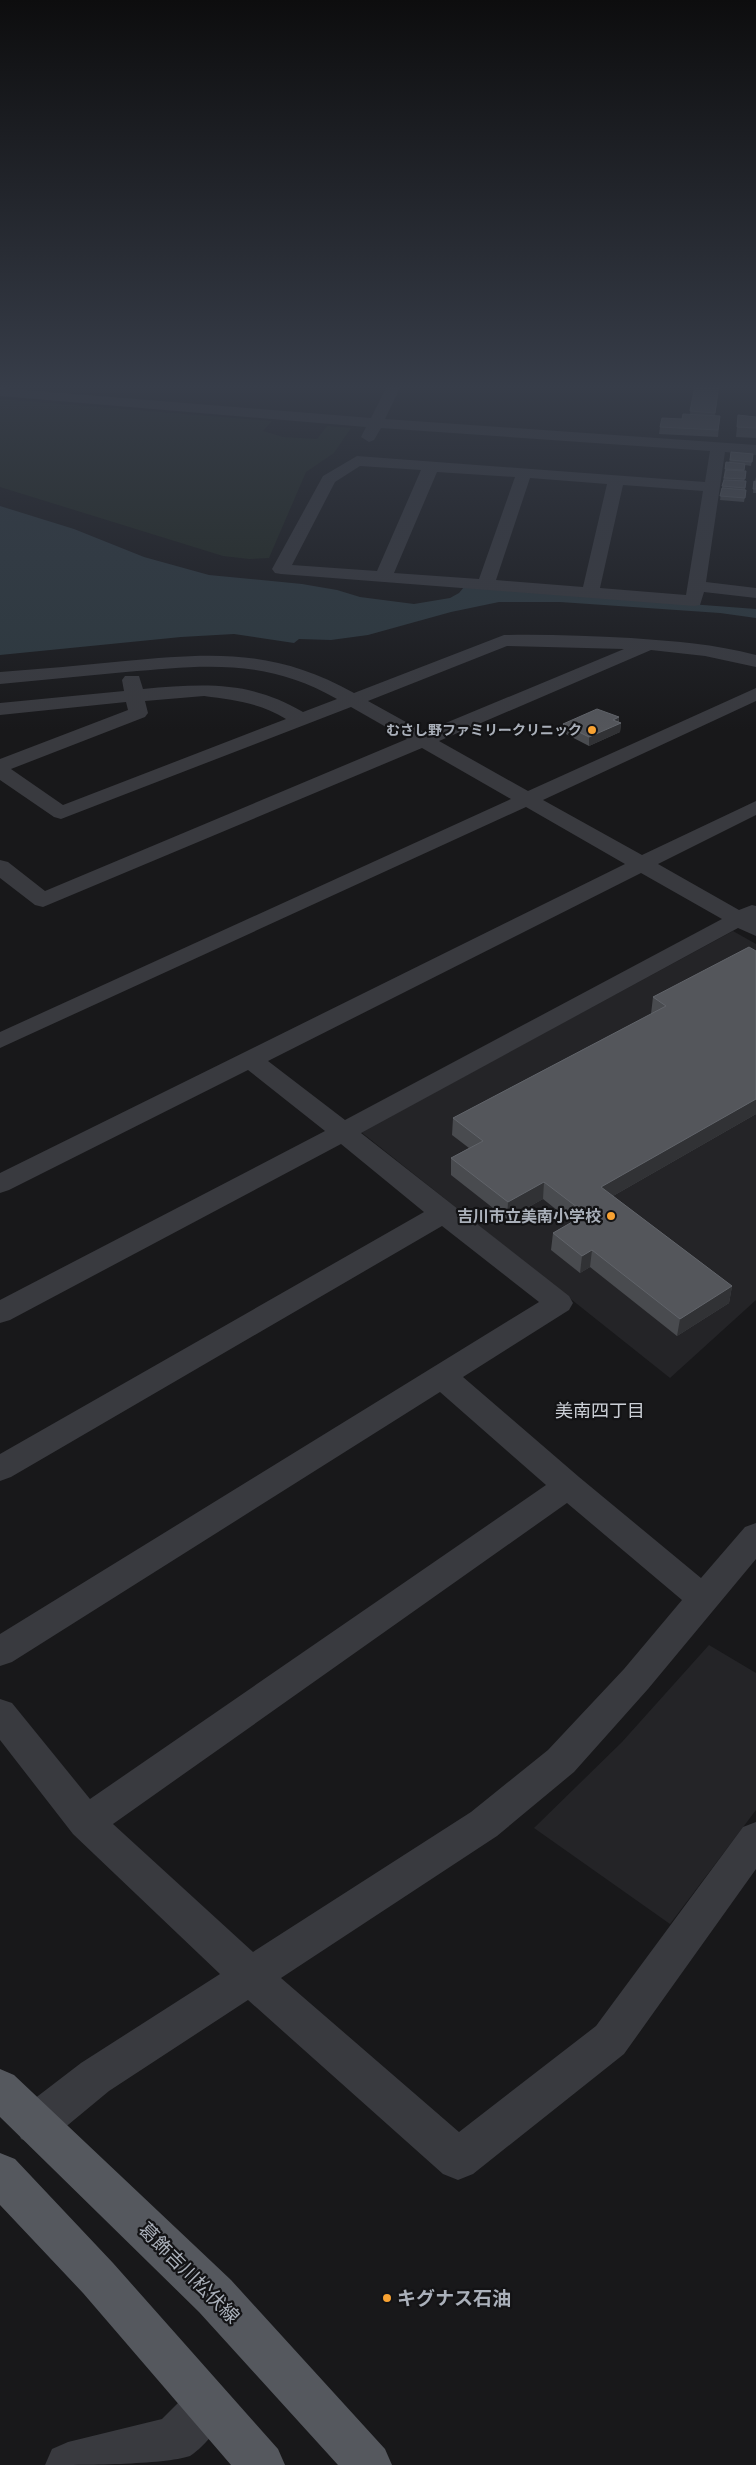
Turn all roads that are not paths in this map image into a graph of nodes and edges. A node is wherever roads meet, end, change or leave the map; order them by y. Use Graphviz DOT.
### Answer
graph roads {
  1 [pos="318,500"];
  2 [pos="416,500"];
  3 [pos="515,500"];
  4 [pos="611,500"];
  5 [pos="710,500"];
  6 [pos="383,578"];
  7 [pos="486,585"];
  8 [pos="697,586"];
  9 [pos="590,593"];
  10 [pos="756,594"];
  11 [pos="650,645"];
  12 [pos="756,661"];
  13 [pos="129,666"];
  14 [pos="0,678"];
  15 [pos="756,694"];
  16 [pos="134,695"];
  17 [pos="355,700"];
  18 [pos="0,709"];
  19 [pos="300,719"];
  20 [pos="424,740"];
  21 [pos="0,766"];
  22 [pos="0,771"];
  23 [pos="528,799"];
  24 [pos="756,807"];
  25 [pos="640,864"];
  26 [pos="0,867"];
  27 [pos="750,919"];
  28 [pos="0,1041"];
  29 [pos="250,1059"];
  30 [pos="343,1132"];
  31 [pos="0,1184"];
  32 [pos="443,1213"];
  33 [pos="0,1313"];
  34 [pos="443,1377"];
  35 [pos="0,1468"];
  36 [pos="568,1486"];
  37 [pos="756,1536"];
  38 [pos="704,1599"];
  39 [pos="0,1652"];
  40 [pos="0,1714"];
  41 [pos="86,1822"];
  42 [pos="756,1839"];
  43 [pos="251,1977"];
  44 [pos="0,2089"];
  45 [pos="36,2124"];
  46 [pos="0,2174"];
  47 [pos="208,2405"];
  48 [pos="68,2465"];
  49 [pos="262,2465"];
  50 [pos="369,2465"];
  1 -- 6 [label="street"];
  2 -- 6 [label="street"];
  3 -- 7 [label="street"];
  4 -- 9 [label="street"];
  5 -- 8 [label="street"];
  6 -- 7 [label="street"];
  7 -- 9 [label="street"];
  8 -- 9 [label="street"];
  8 -- 10 [label="street"];
  11 -- 12 [label="street"];
  11 -- 17 [label="street"];
  11 -- 20 [label="street"];
  13 -- 14 [label="street"];
  13 -- 16 [label="street"];
  13 -- 17 [label="street"];
  15 -- 23 [label="street"];
  16 -- 18 [label="street"];
  16 -- 19 [label="street"];
  16 -- 21 [label="street"];
  17 -- 19 [label="street"];
  17 -- 20 [label="street"];
  19 -- 22 [label="street"];
  20 -- 23 [label="street"];
  20 -- 26 [label="street"];
  23 -- 25 [label="street"];
  23 -- 28 [label="street"];
  24 -- 25 [label="street"];
  25 -- 27 [label="street"];
  25 -- 29 [label="street"];
  27 -- 30 [label="street"];
  29 -- 30 [label="street"];
  29 -- 31 [label="street"];
  30 -- 32 [label="street"];
  30 -- 33 [label="street"];
  32 -- 34 [label="street"];
  32 -- 35 [label="street"];
  34 -- 36 [label="street"];
  34 -- 39 [label="street"];
  36 -- 38 [label="street"];
  36 -- 41 [label="street"];
  37 -- 38 [label="street"];
  38 -- 43 [label="street"];
  40 -- 41 [label="street"];
  41 -- 43 [label="street"];
  42 -- 43 [label="street"];
  43 -- 45 [label="street"];
  44 -- 45 [label="main road, 葛飾吉川松伏線"];
  45 -- 50 [label="main road, 葛飾吉川松伏線"];
  46 -- 47 [label="main road"];
  47 -- 48 [label="street"];
  47 -- 49 [label="main road"];
}
